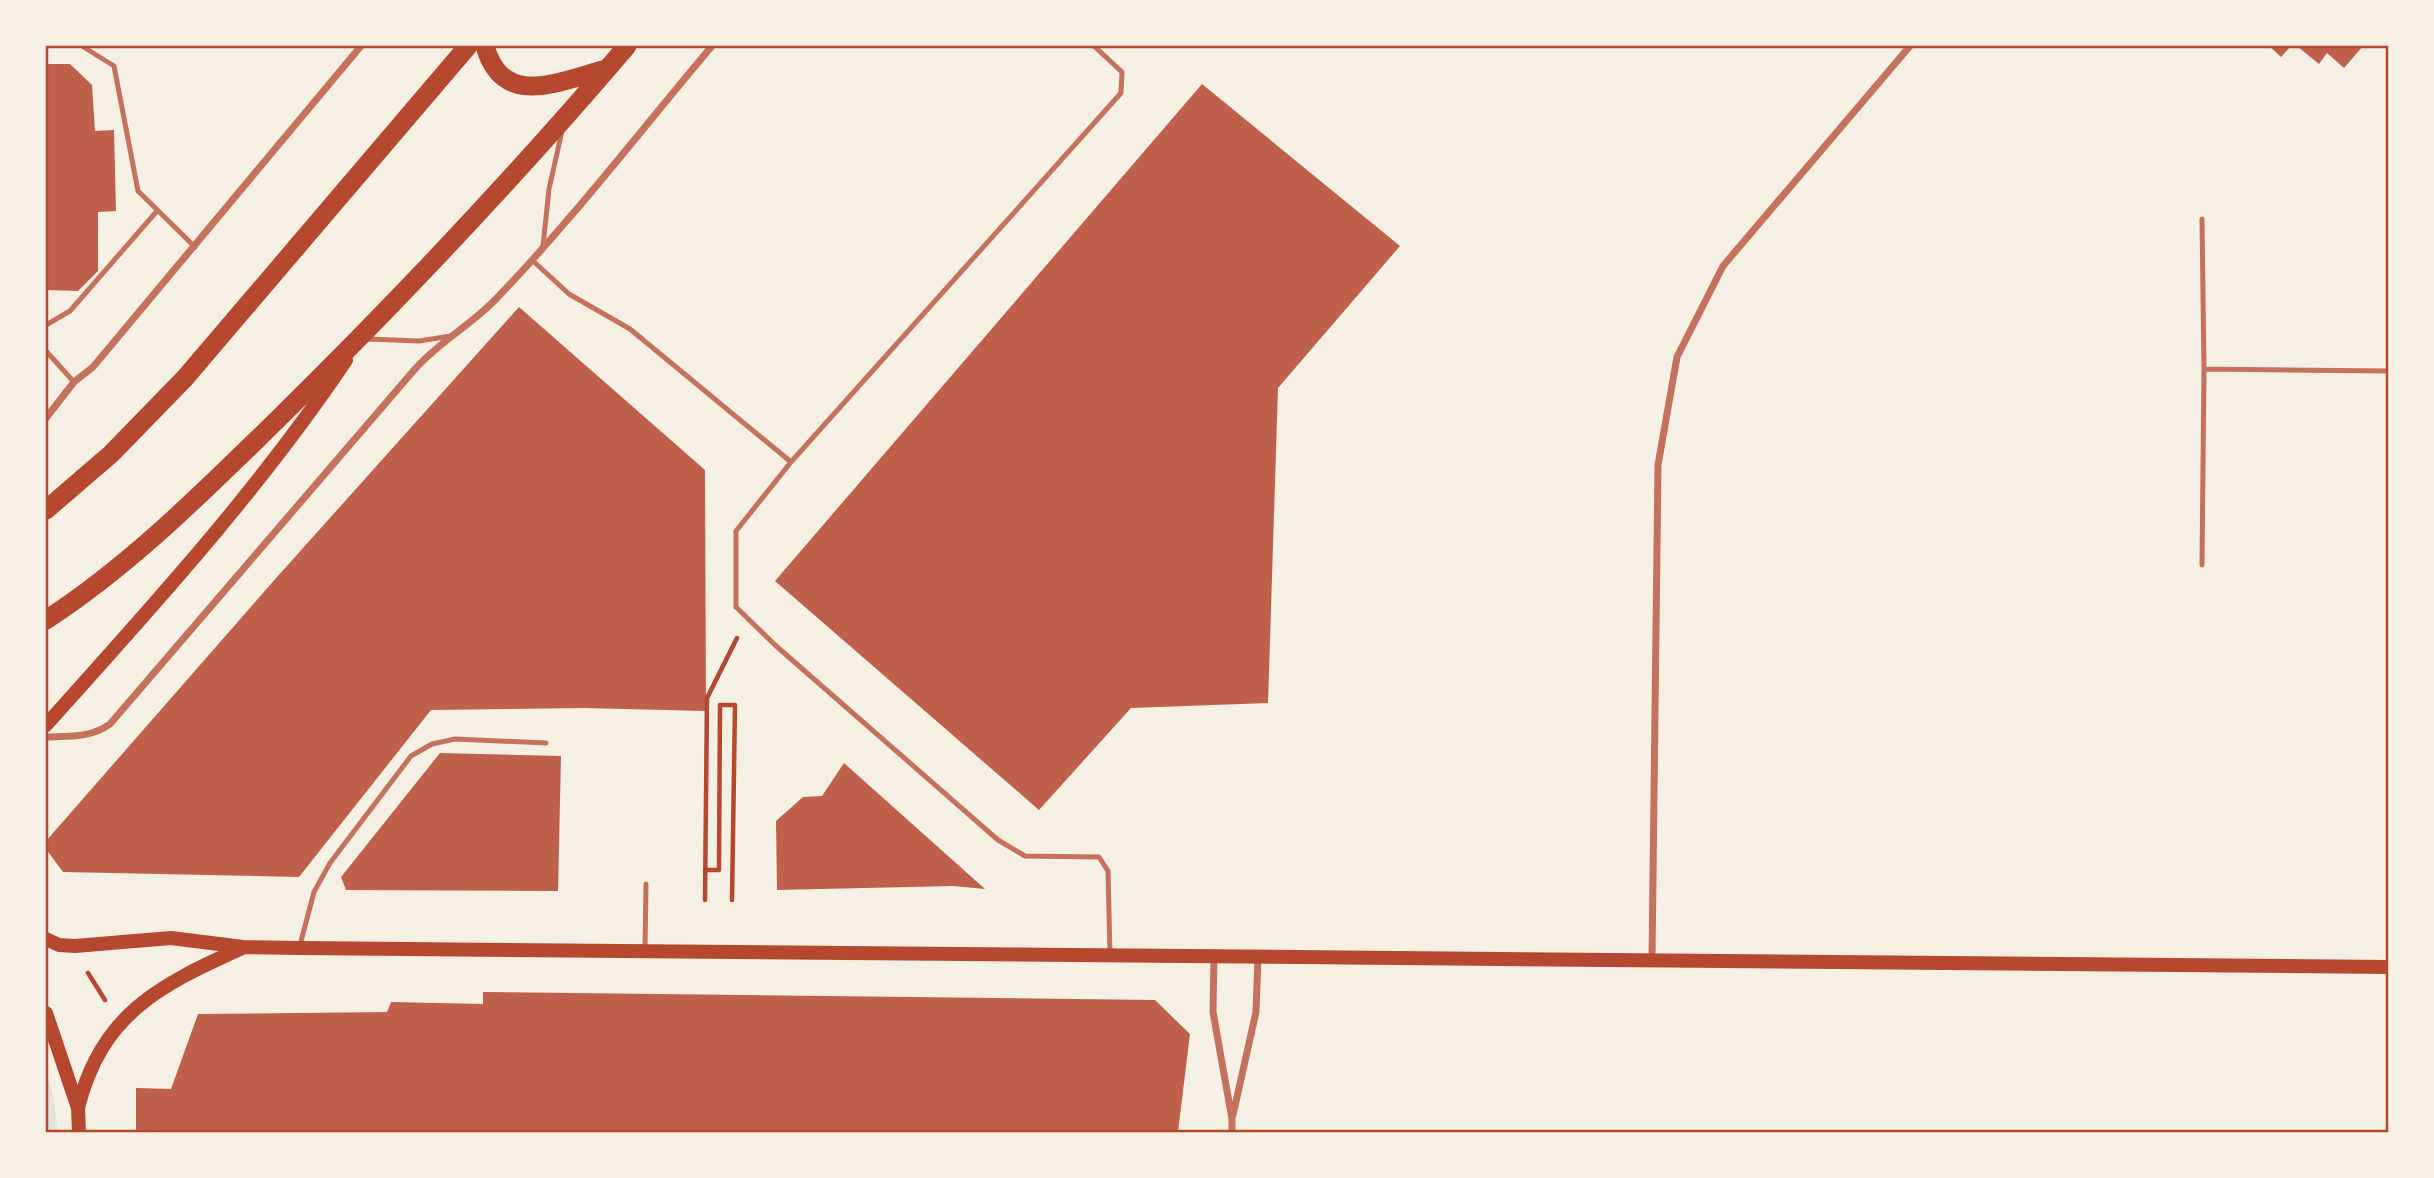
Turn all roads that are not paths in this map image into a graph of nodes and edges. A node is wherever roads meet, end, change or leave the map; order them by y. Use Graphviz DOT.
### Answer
graph roads {
  1 [pos="82,46"];
  2 [pos="361,46"];
  3 [pos="468,46"];
  4 [pos="485,46"];
  5 [pos="627,46"];
  6 [pos="712,46"];
  7 [pos="1094,46"];
  8 [pos="1910,46"];
  9 [pos="607,69"];
  10 [pos="565,118"];
  11 [pos="157,211"];
  12 [pos="2202,219"];
  13 [pos="543,246"];
  14 [pos="195,247"];
  15 [pos="532,260"];
  16 [pos="46,325"];
  17 [pos="451,336"];
  18 [pos="361,338"];
  19 [pos="46,351"];
  20 [pos="2204,369"];
  21 [pos="2389,371"];
  22 [pos="74,382"];
  23 [pos="46,418"];
  24 [pos="791,463"];
  25 [pos="46,510"];
  26 [pos="2202,565"];
  27 [pos="46,620"];
  28 [pos="46,725"];
  29 [pos="46,737"];
  30 [pos="546,743"];
  31 [pos="646,884"];
  32 [pos="46,939"];
  33 [pos="243,947"];
  34 [pos="299,948"];
  35 [pos="645,952"];
  36 [pos="1110,955"];
  37 [pos="1214,956"];
  38 [pos="1258,957"];
  39 [pos="1652,960"];
  40 [pos="2389,967"];
  41 [pos="46,1013"];
  42 [pos="78,1108"];
  43 [pos="1232,1119"];
  44 [pos="79,1132"];
  45 [pos="1232,1132"];
  1 -- 11 [label="lane"];
  2 -- 14 [label="street"];
  3 -- 25 [label="highway"];
  4 -- 9 [label="highway"];
  5 -- 9 [label="highway"];
  6 -- 13 [label="street"];
  7 -- 24 [label="lane"];
  8 -- 39 [label="street"];
  9 -- 10 [label="highway"];
  10 -- 13 [label="lane"];
  10 -- 18 [label="highway"];
  11 -- 14 [label="lane"];
  11 -- 16 [label="lane"];
  12 -- 20 [label="lane"];
  13 -- 15 [label="street"];
  14 -- 22 [label="street"];
  15 -- 17 [label="street"];
  15 -- 24 [label="lane"];
  17 -- 18 [label="lane"];
  17 -- 29 [label="street"];
  18 -- 27 [label="highway"];
  18 -- 28 [label="main road"];
  19 -- 22 [label="lane"];
  20 -- 21 [label="lane"];
  20 -- 26 [label="lane"];
  22 -- 23 [label="street"];
  24 -- 36 [label="lane"];
  30 -- 34 [label="lane"];
  31 -- 35 [label="lane"];
  32 -- 33 [label="main road"];
  33 -- 34 [label="main road"];
  33 -- 42 [label="main road"];
  34 -- 35 [label="main road"];
  35 -- 36 [label="main road"];
  36 -- 37 [label="main road"];
  37 -- 38 [label="main road"];
  37 -- 43 [label="street"];
  38 -- 39 [label="main road"];
  38 -- 43 [label="street"];
  39 -- 40 [label="main road"];
  41 -- 42 [label="main road"];
  42 -- 44 [label="main road"];
  43 -- 45 [label="street"];
}
